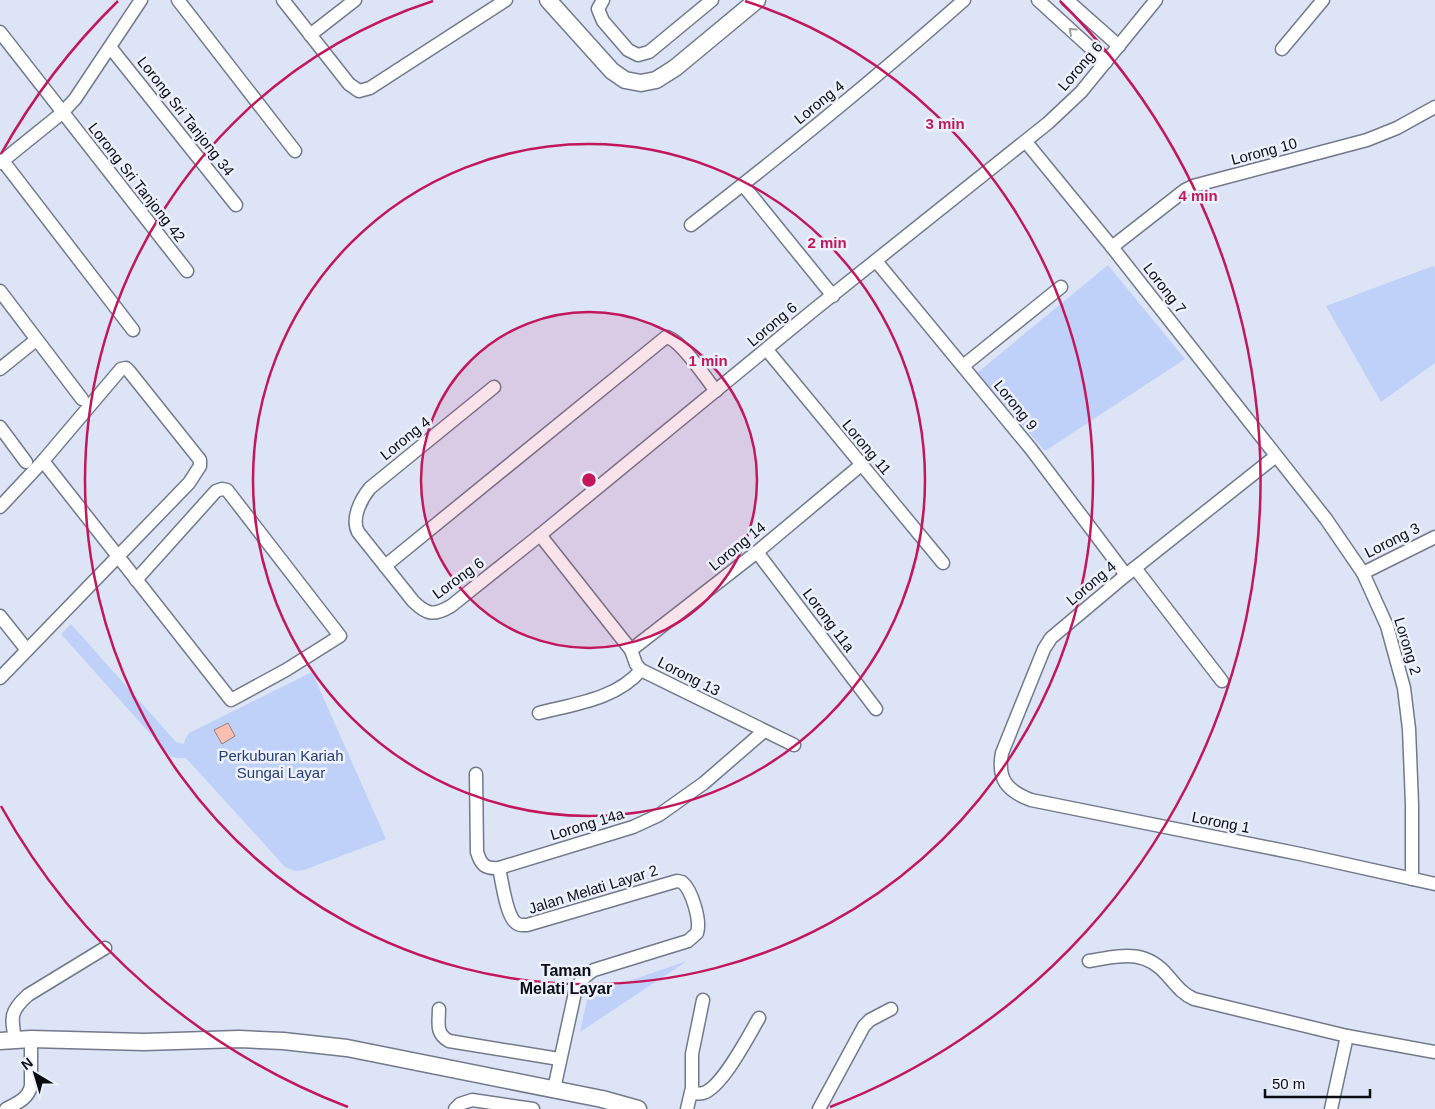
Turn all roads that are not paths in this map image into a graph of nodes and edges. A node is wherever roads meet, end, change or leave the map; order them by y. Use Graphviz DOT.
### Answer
graph roads {
  1 [pos="141,0"];
  2 [pos="178,0"];
  3 [pos="283,0"];
  4 [pos="355,0"];
  5 [pos="506,0"];
  6 [pos="548,0"];
  7 [pos="602,0"];
  8 [pos="712,0"];
  9 [pos="757,0"];
  10 [pos="964,0"];
  11 [pos="1038,0"];
  12 [pos="1067,0"];
  13 [pos="1156,0"];
  14 [pos="1323,0"];
  15 [pos="0,32"];
  16 [pos="310,35"];
  17 [pos="1120,46"];
  18 [pos="110,47"];
  19 [pos="1282,48"];
  20 [pos="5,49"];
  21 [pos="1106,62"];
  22 [pos="1435,107"];
  23 [pos="62,113"];
  24 [pos="1026,142"];
  25 [pos="295,151"];
  26 [pos="2,162"];
  27 [pos="743,185"];
  28 [pos="236,205"];
  29 [pos="691,225"];
  30 [pos="1112,247"];
  31 [pos="876,261"];
  32 [pos="187,271"];
  33 [pos="1061,287"];
  34 [pos="0,291"];
  35 [pos="833,296"];
  36 [pos="133,330"];
  37 [pos="36,340"];
  38 [pos="767,350"];
  39 [pos="963,366"];
  40 [pos="0,369"];
  41 [pos="494,387"];
  42 [pos="716,392"];
  43 [pos="82,399"];
  44 [pos="0,427"];
  45 [pos="1276,456"];
  46 [pos="43,461"];
  47 [pos="26,462"];
  48 [pos="861,465"];
  49 [pos="0,507"];
  50 [pos="356,527"];
  51 [pos="540,535"];
  52 [pos="1435,537"];
  53 [pos="757,552"];
  54 [pos="118,557"];
  55 [pos="943,563"];
  56 [pos="384,566"];
  57 [pos="1130,571"];
  58 [pos="1363,573"];
  59 [pos="136,580"];
  60 [pos="0,616"];
  61 [pos="27,650"];
  62 [pos="631,650"];
  63 [pos="641,670"];
  64 [pos="0,678"];
  65 [pos="1222,681"];
  66 [pos="876,708"];
  67 [pos="539,714"];
  68 [pos="764,731"];
  69 [pos="794,745"];
  70 [pos="476,774"];
  71 [pos="1006,783"];
  72 [pos="499,868"];
  73 [pos="1412,879"];
  74 [pos="1435,884"];
  75 [pos="105,948"];
  76 [pos="1089,961"];
  77 [pos="703,1000"];
  78 [pos="439,1009"];
  79 [pos="891,1009"];
  80 [pos="759,1018"];
  81 [pos="1347,1036"];
  82 [pos="31,1039"];
  83 [pos="7,1040"];
  84 [pos="1435,1052"];
  85 [pos="560,1059"];
  86 [pos="554,1089"];
  87 [pos="691,1093"];
  88 [pos="6,1109"];
  89 [pos="455,1109"];
  90 [pos="533,1109"];
  91 [pos="638,1109"];
  92 [pos="687,1109"];
  93 [pos="819,1109"];
  94 [pos="1331,1109"];
  1 -- 18 [label="street"];
  2 -- 25 [label="street"];
  3 -- 16 [label="street"];
  4 -- 16 [label="street"];
  5 -- 16 [label="street"];
  6 -- 9 [label="street"];
  7 -- 8 [label="street"];
  10 -- 27 [label="street, Lorong 4"];
  21 -- 11 [label="street, one-way"];
  12 -- 17 [label="street"];
  13 -- 17 [label="street, Lorong 6"];
  14 -- 19 [label="street"];
  15 -- 20 [label="street, Lorong Sri Tanjong 42"];
  17 -- 21 [label="street, Lorong 6"];
  18 -- 23 [label="street"];
  18 -- 28 [label="street, Lorong Sri Tanjong 34"];
  20 -- 23 [label="street, Lorong Sri Tanjong 42"];
  21 -- 24 [label="street, Lorong 6"];
  22 -- 30 [label="street, Lorong 10"];
  23 -- 26 [label="street"];
  23 -- 32 [label="street, Lorong Sri Tanjong 42"];
  24 -- 30 [label="street, Lorong 7"];
  24 -- 31 [label="street, Lorong 6"];
  26 -- 36 [label="street"];
  27 -- 29 [label="street, Lorong 4"];
  27 -- 35 [label="street"];
  30 -- 45 [label="street, Lorong 7"];
  31 -- 35 [label="street, Lorong 6"];
  31 -- 39 [label="street, Lorong 9"];
  33 -- 39 [label="street"];
  34 -- 37 [label="street"];
  35 -- 38 [label="street, Lorong 6"];
  37 -- 40 [label="street"];
  37 -- 43 [label="street"];
  38 -- 42 [label="street, Lorong 6"];
  38 -- 48 [label="street, Lorong 11"];
  39 -- 57 [label="street, Lorong 9"];
  41 -- 50 [label="street, Lorong 4"];
  42 -- 51 [label="street, Lorong 6"];
  42 -- 56 [label="street"];
  44 -- 47 [label="street"];
  45 -- 57 [label="street, Lorong 4"];
  45 -- 58 [label="street, Lorong 2"];
  46 -- 49 [label="street"];
  46 -- 54 [label="street"];
  46 -- 54 [label="street"];
  48 -- 53 [label="street, Lorong 14"];
  48 -- 55 [label="street, Lorong 11"];
  50 -- 56 [label="street, Lorong 6"];
  51 -- 56 [label="street, Lorong 6"];
  51 -- 62 [label="street, Lorong 13"];
  52 -- 58 [label="street, Lorong 3"];
  53 -- 62 [label="street, Lorong 14"];
  53 -- 66 [label="street, Lorong 11a"];
  54 -- 59 [label="street"];
  54 -- 61 [label="street"];
  57 -- 65 [label="street, Lorong 9"];
  57 -- 71 [label="street, Lorong 4"];
  58 -- 73 [label="street, Lorong 2"];
  59 -- 59 [label="street"];
  60 -- 61 [label="street"];
  61 -- 64 [label="street"];
  62 -- 63 [label="street, Lorong 13"];
  63 -- 67 [label="street"];
  63 -- 68 [label="street, Lorong 13"];
  68 -- 69 [label="street, Lorong 13"];
  68 -- 72 [label="street, Lorong 14a"];
  70 -- 72 [label="street"];
  71 -- 73 [label="street, Lorong 1"];
  72 -- 85 [label="street, Jalan Melati Layar 2"];
  73 -- 74 [label="street, Lorong 1"];
  75 -- 83 [label="street"];
  76 -- 81 [label="street"];
  77 -- 87 [label="street"];
  78 -- 85 [label="street"];
  79 -- 93 [label="street"];
  80 -- 87 [label="street"];
  81 -- 84 [label="street"];
  81 -- 94 [label="street"];
  82 -- 83 [label="street"];
  82 -- 86 [label="street"];
  82 -- 88 [label="street"];
  85 -- 86 [label="street, Jalan Melati Layar 2"];
  86 -- 91 [label="street"];
  87 -- 92 [label="street"];
  89 -- 90 [label="street"];
}
